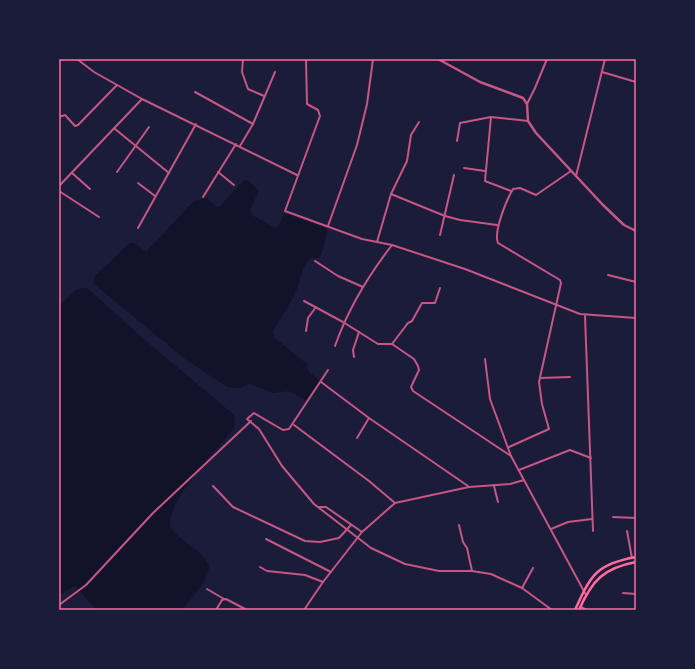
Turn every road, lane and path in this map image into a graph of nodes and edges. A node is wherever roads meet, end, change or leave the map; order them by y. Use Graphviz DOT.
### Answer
graph roads {
  1 [pos="64,59"];
  2 [pos="77,59"];
  3 [pos="243,59"];
  4 [pos="306,59"];
  5 [pos="373,59"];
  6 [pos="438,59"];
  7 [pos="547,59"];
  8 [pos="605,59"];
  9 [pos="59,60"];
  10 [pos="274,72"];
  11 [pos="602,72"];
  12 [pos="636,82"];
  13 [pos="117,85"];
  14 [pos="195,92"];
  15 [pos="264,96"];
  16 [pos="142,99"];
  17 [pos="527,104"];
  18 [pos="59,117"];
  19 [pos="491,117"];
  20 [pos="528,121"];
  21 [pos="419,122"];
  22 [pos="196,124"];
  23 [pos="252,124"];
  24 [pos="149,127"];
  25 [pos="114,129"];
  26 [pos="457,141"];
  27 [pos="236,144"];
  28 [pos="135,145"];
  29 [pos="240,146"];
  30 [pos="464,168"];
  31 [pos="485,171"];
  32 [pos="571,171"];
  33 [pos="117,172"];
  34 [pos="218,172"];
  35 [pos="72,173"];
  36 [pos="169,173"];
  37 [pos="297,175"];
  38 [pos="454,175"];
  39 [pos="576,176"];
  40 [pos="138,182"];
  41 [pos="234,185"];
  42 [pos="59,186"];
  43 [pos="90,189"];
  44 [pos="59,191"];
  45 [pos="512,192"];
  46 [pos="391,194"];
  47 [pos="155,196"];
  48 [pos="203,197"];
  49 [pos="98,216"];
  50 [pos="445,216"];
  51 [pos="497,225"];
  52 [pos="328,226"];
  53 [pos="138,228"];
  54 [pos="636,231"];
  55 [pos="440,235"];
  56 [pos="377,242"];
  57 [pos="392,245"];
  58 [pos="315,261"];
  59 [pos="608,276"];
  60 [pos="636,282"];
  61 [pos="363,287"];
  62 [pos="440,288"];
  63 [pos="304,301"];
  64 [pos="555,304"];
  65 [pos="316,307"];
  66 [pos="585,316"];
  67 [pos="636,318"];
  68 [pos="343,322"];
  69 [pos="306,331"];
  70 [pos="359,332"];
  71 [pos="392,344"];
  72 [pos="335,346"];
  73 [pos="354,357"];
  74 [pos="485,359"];
  75 [pos="328,370"];
  76 [pos="570,377"];
  77 [pos="540,378"];
  78 [pos="321,382"];
  79 [pos="369,418"];
  80 [pos="251,421"];
  81 [pos="294,424"];
  82 [pos="357,438"];
  83 [pos="509,447"];
  84 [pos="511,456"];
  85 [pos="591,458"];
  86 [pos="519,470"];
  87 [pos="524,480"];
  88 [pos="213,486"];
  89 [pos="494,486"];
  90 [pos="469,487"];
  91 [pos="498,502"];
  92 [pos="395,503"];
  93 [pos="319,507"];
  94 [pos="613,518"];
  95 [pos="636,518"];
  96 [pos="592,519"];
  97 [pos="351,525"];
  98 [pos="459,526"];
  99 [pos="551,529"];
  100 [pos="348,530"];
  101 [pos="593,531"];
  102 [pos="627,531"];
  103 [pos="362,532"];
  104 [pos="358,537"];
  105 [pos="266,539"];
  106 [pos="634,557"];
  107 [pos="636,562"];
  108 [pos="260,567"];
  109 [pos="533,568"];
  110 [pos="472,571"];
  111 [pos="331,572"];
  112 [pos="323,582"];
  113 [pos="522,588"];
  114 [pos="207,590"];
  115 [pos="583,590"];
  116 [pos="623,593"];
  117 [pos="636,594"];
  118 [pos="586,596"];
  119 [pos="224,599"];
  120 [pos="59,605"];
  121 [pos="581,606"];
  122 [pos="216,610"];
  123 [pos="247,610"];
  124 [pos="304,610"];
  125 [pos="552,610"];
  126 [pos="575,610"];
  127 [pos="579,610"];
  128 [pos="587,610"];
  1 -- 9 [label="street"];
  2 -- 13 [label="street"];
  3 -- 15 [label="street"];
  4 -- 37 [label="street"];
  5 -- 52 [label="street"];
  6 -- 17 [label="street"];
  7 -- 17 [label="street"];
  8 -- 11 [label="street"];
  10 -- 15 [label="street"];
  11 -- 12 [label="street"];
  11 -- 39 [label="street"];
  13 -- 16 [label="street"];
  13 -- 18 [label="street"];
  14 -- 23 [label="street"];
  15 -- 23 [label="street"];
  16 -- 22 [label="street"];
  16 -- 25 [label="street"];
  17 -- 20 [label="street"];
  19 -- 20 [label="street"];
  19 -- 26 [label="street"];
  19 -- 31 [label="street"];
  20 -- 32 [label="street"];
  21 -- 46 [label="street"];
  22 -- 27 [label="street"];
  22 -- 36 [label="street"];
  23 -- 29 [label="street"];
  24 -- 28 [label="street"];
  25 -- 28 [label="street"];
  25 -- 35 [label="street"];
  27 -- 29 [label="street"];
  27 -- 34 [label="street"];
  28 -- 33 [label="street"];
  28 -- 36 [label="street"];
  29 -- 37 [label="street"];
  30 -- 31 [label="street"];
  31 -- 45 [label="street"];
  32 -- 39 [label="street"];
  32 -- 45 [label="street"];
  34 -- 41 [label="street"];
  34 -- 48 [label="street"];
  35 -- 42 [label="street"];
  35 -- 43 [label="street"];
  36 -- 47 [label="street"];
  37 -- 52 [label="street"];
  38 -- 50 [label="street"];
  39 -- 54 [label="street"];
  40 -- 47 [label="street"];
  44 -- 49 [label="street"];
  45 -- 51 [label="street"];
  46 -- 50 [label="street"];
  46 -- 56 [label="street"];
  47 -- 53 [label="street"];
  50 -- 51 [label="street"];
  50 -- 55 [label="street"];
  51 -- 64 [label="street"];
  52 -- 56 [label="street"];
  56 -- 57 [label="street"];
  57 -- 61 [label="street"];
  57 -- 64 [label="street"];
  58 -- 61 [label="street"];
  59 -- 60 [label="street"];
  61 -- 68 [label="street"];
  62 -- 71 [label="street"];
  63 -- 65 [label="street"];
  64 -- 66 [label="street"];
  64 -- 77 [label="street"];
  65 -- 68 [label="street"];
  65 -- 69 [label="street"];
  66 -- 67 [label="street"];
  66 -- 85 [label="street"];
  68 -- 70 [label="street"];
  68 -- 72 [label="street"];
  70 -- 71 [label="street"];
  70 -- 73 [label="street"];
  71 -- 84 [label="street"];
  74 -- 83 [label="street"];
  75 -- 78 [label="street"];
  76 -- 77 [label="street"];
  77 -- 83 [label="street"];
  78 -- 79 [label="street"];
  78 -- 81 [label="street"];
  79 -- 82 [label="street"];
  79 -- 90 [label="street"];
  80 -- 81 [label="street"];
  80 -- 93 [label="street"];
  80 -- 120 [label="street"];
  81 -- 92 [label="street"];
  83 -- 84 [label="street"];
  84 -- 86 [label="street"];
  85 -- 86 [label="street"];
  85 -- 96 [label="street"];
  86 -- 87 [label="street"];
  87 -- 89 [label="street"];
  87 -- 99 [label="street"];
  88 -- 100 [label="street"];
  89 -- 90 [label="street"];
  89 -- 91 [label="street"];
  90 -- 92 [label="street"];
  92 -- 103 [label="street"];
  93 -- 97 [label="street"];
  93 -- 100 [label="street"];
  94 -- 95 [label="street"];
  96 -- 99 [label="street"];
  96 -- 101 [label="street"];
  97 -- 100 [label="street"];
  97 -- 103 [label="street"];
  98 -- 110 [label="street"];
  99 -- 115 [label="street"];
  100 -- 104 [label="street"];
  102 -- 106 [label="street"];
  103 -- 104 [label="street"];
  104 -- 110 [label="street"];
  104 -- 111 [label="street"];
  105 -- 111 [label="street"];
  106 -- 115 [label="main road"];
  107 -- 118 [label="main road"];
  108 -- 112 [label="street"];
  109 -- 113 [label="street"];
  110 -- 113 [label="street"];
  111 -- 112 [label="street"];
  112 -- 124 [label="street"];
  113 -- 125 [label="street"];
  114 -- 119 [label="street"];
  115 -- 118 [label="street"];
  115 -- 126 [label="main road"];
  116 -- 117 [label="street"];
  118 -- 121 [label="main road"];
  119 -- 122 [label="street"];
  119 -- 123 [label="street"];
  121 -- 127 [label="main road"];
  121 -- 128 [label="street"];
}
